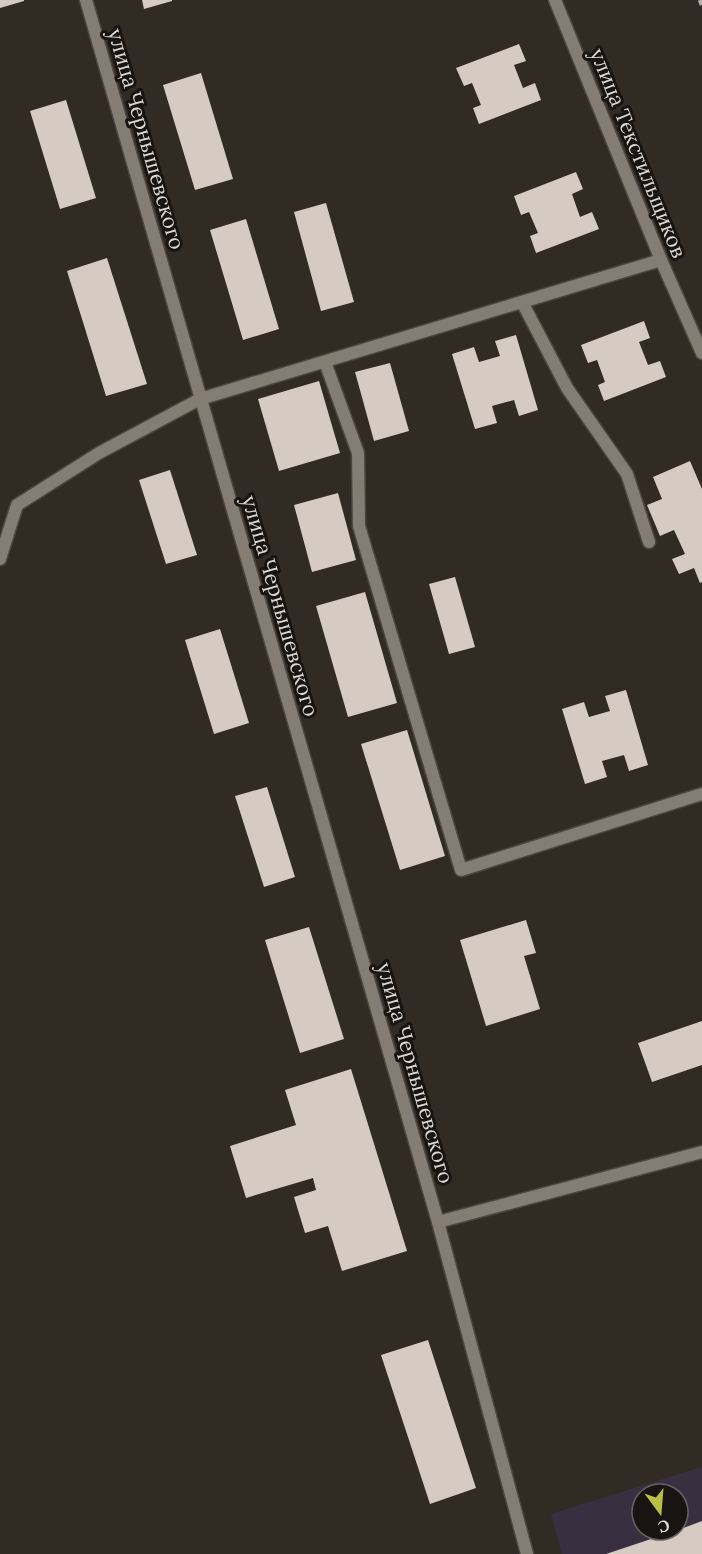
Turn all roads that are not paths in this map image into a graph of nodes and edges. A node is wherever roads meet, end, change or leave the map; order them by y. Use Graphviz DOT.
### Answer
graph roads {
  1 [pos="86,0"];
  2 [pos="555,0"];
  3 [pos="661,260"];
  4 [pos="522,302"];
  5 [pos="702,353"];
  6 [pos="325,362"];
  7 [pos="200,399"];
  8 [pos="649,542"];
  9 [pos="0,559"];
  10 [pos="702,794"];
  11 [pos="702,1152"];
  12 [pos="438,1222"];
  13 [pos="527,1554"];
  1 -- 7 [label="street, улица Чернышевского"];
  2 -- 3 [label="street, улица Текстильщиков"];
  3 -- 4 [label="street"];
  3 -- 5 [label="street, улица Текстильщиков"];
  4 -- 6 [label="street"];
  4 -- 8 [label="street"];
  6 -- 7 [label="street"];
  6 -- 10 [label="street"];
  7 -- 9 [label="street"];
  7 -- 12 [label="street, улица Чернышевского"];
  11 -- 12 [label="street"];
  12 -- 13 [label="street, улица Чернышевского"];
}
